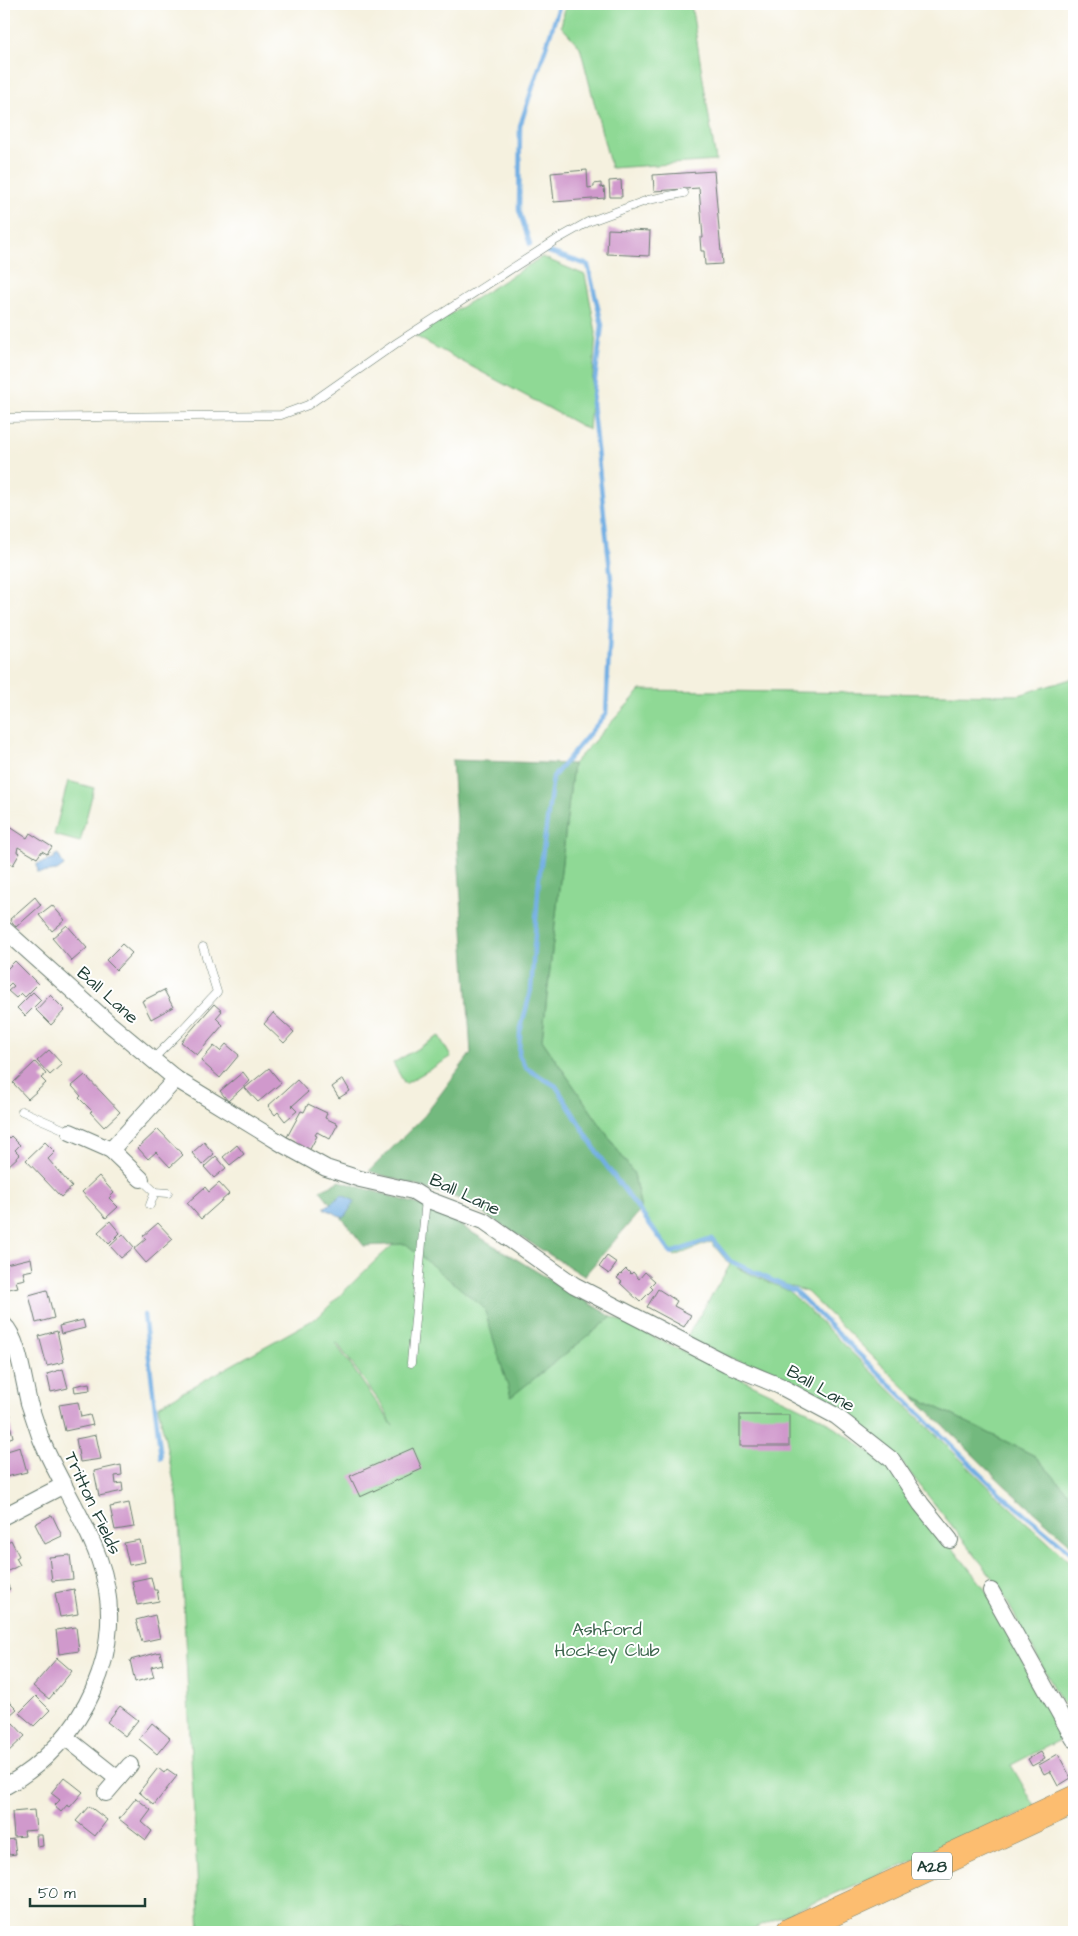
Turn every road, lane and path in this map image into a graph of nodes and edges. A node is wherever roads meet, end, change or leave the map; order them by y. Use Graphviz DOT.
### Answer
graph roads {
  1 [pos="684,193"];
  2 [pos="4,418"];
  3 [pos="4,929"];
  4 [pos="203,947"];
  5 [pos="152,1060"];
  6 [pos="176,1080"];
  7 [pos="22,1111"];
  8 [pos="70,1132"];
  9 [pos="111,1150"];
  10 [pos="141,1179"];
  11 [pos="155,1192"];
  12 [pos="168,1193"];
  13 [pos="426,1199"];
  14 [pos="150,1205"];
  15 [pos="4,1324"];
  16 [pos="411,1363"];
  17 [pos="64,1486"];
  18 [pos="4,1516"];
  19 [pos="950,1540"];
  20 [pos="991,1591"];
  21 [pos="65,1737"];
  22 [pos="1074,1740"];
  23 [pos="130,1765"];
  24 [pos="118,1779"];
  25 [pos="4,1787"];
  26 [pos="106,1793"];
  27 [pos="1074,1800"];
  28 [pos="790,1932"];
  1 -- 2 [label="lane"];
  3 -- 5 [label="street, Ball Lane"];
  4 -- 5 [label="lane"];
  5 -- 6 [label="street, Ball Lane"];
  6 -- 9 [label="street"];
  6 -- 13 [label="street, Ball Lane"];
  7 -- 8 [label="lane"];
  8 -- 9 [label="street"];
  9 -- 10 [label="street"];
  10 -- 11 [label="lane"];
  11 -- 12 [label="lane"];
  11 -- 14 [label="lane"];
  13 -- 16 [label="lane"];
  13 -- 19 [label="street, Ball Lane"];
  15 -- 17 [label="street, Tritton Fields"];
  17 -- 18 [label="street"];
  17 -- 21 [label="street, Tritton Fields"];
  20 -- 22 [label="street"];
  21 -- 24 [label="street"];
  21 -- 25 [label="street, Tritton Fields"];
  23 -- 24 [label="street"];
  24 -- 26 [label="street"];
  27 -- 28 [label="highway, A28"];
}
